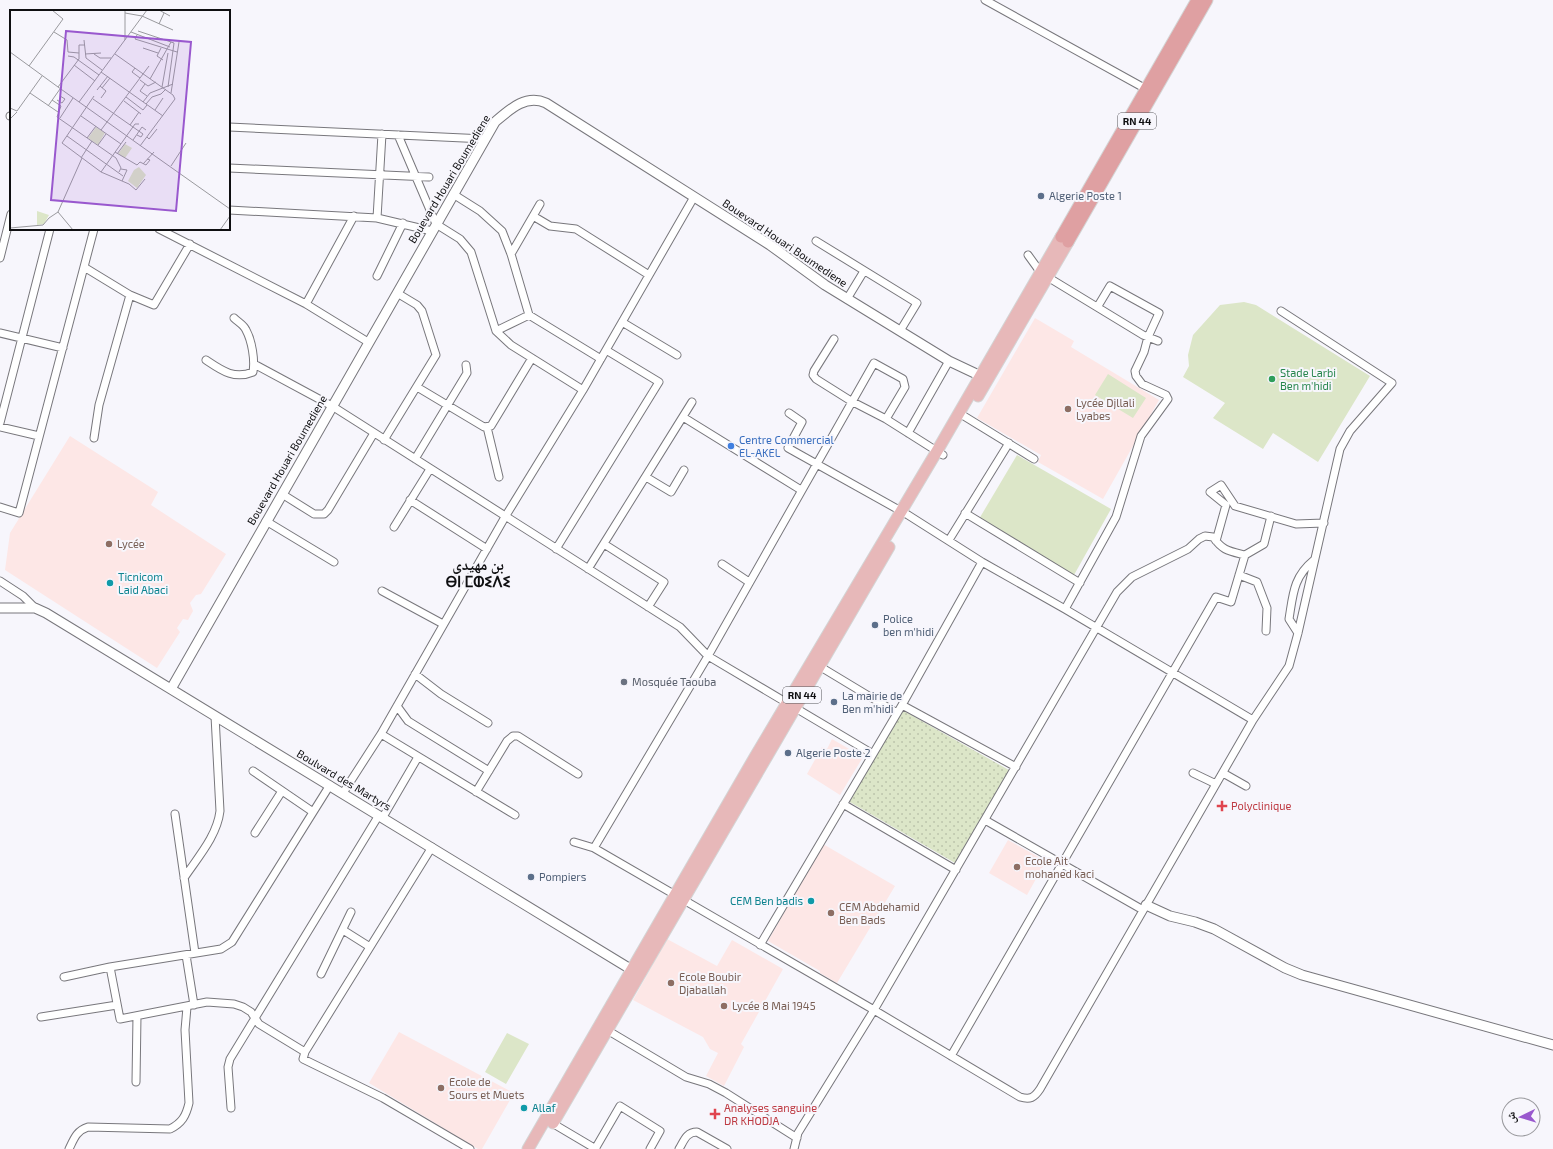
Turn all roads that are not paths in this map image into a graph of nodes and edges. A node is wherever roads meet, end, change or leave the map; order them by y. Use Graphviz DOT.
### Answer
graph roads {
  1 [pos="985,0"];
  2 [pos="1197,0"];
  3 [pos="1207,0"];
  4 [pos="1146,89"];
  5 [pos="230,126"];
  6 [pos="382,134"];
  7 [pos="398,135"];
  8 [pos="485,139"];
  9 [pos="230,168"];
  10 [pos="379,175"];
  11 [pos="414,176"];
  12 [pos="429,177"];
  13 [pos="453,194"];
  14 [pos="694,197"];
  15 [pos="540,204"];
  16 [pos="230,210"];
  17 [pos="354,216"];
  18 [pos="533,216"];
  19 [pos="10,218"];
  20 [pos="377,218"];
  21 [pos="403,223"];
  22 [pos="434,228"];
  23 [pos="50,230"];
  24 [pos="94,230"];
  25 [pos="161,230"];
  26 [pos="1064,240"];
  27 [pos="816,241"];
  28 [pos="190,244"];
  29 [pos="511,254"];
  30 [pos="1028,255"];
  31 [pos="0,258"];
  32 [pos="84,267"];
  33 [pos="864,271"];
  34 [pos="649,275"];
  35 [pos="1044,275"];
  36 [pos="377,276"];
  37 [pos="397,293"];
  38 [pos="130,295"];
  39 [pos="847,299"];
  40 [pos="306,304"];
  41 [pos="1098,306"];
  42 [pos="1280,311"];
  43 [pos="529,315"];
  44 [pos="234,318"];
  45 [pos="622,322"];
  46 [pos="496,331"];
  47 [pos="900,331"];
  48 [pos="0,333"];
  49 [pos="1148,336"];
  50 [pos="22,338"];
  51 [pos="834,340"];
  52 [pos="1158,341"];
  53 [pos="368,342"];
  54 [pos="63,348"];
  55 [pos="606,350"];
  56 [pos="677,355"];
  57 [pos="532,358"];
  58 [pos="601,359"];
  59 [pos="206,360"];
  60 [pos="949,361"];
  61 [pos="254,364"];
  62 [pos="466,365"];
  63 [pos="984,377"];
  64 [pos="417,387"];
  65 [pos="583,390"];
  66 [pos="851,401"];
  67 [pos="692,402"];
  68 [pos="447,405"];
  69 [pos="332,406"];
  70 [pos="1,413"];
  71 [pos="789,413"];
  72 [pos="962,415"];
  73 [pos="683,417"];
  74 [pos="886,419"];
  75 [pos="0,423"];
  76 [pos="0,427"];
  77 [pos="487,428"];
  78 [pos="374,433"];
  79 [pos="908,433"];
  80 [pos="39,436"];
  81 [pos="94,438"];
  82 [pos="384,440"];
  83 [pos="1008,443"];
  84 [pos="940,453"];
  85 [pos="415,459"];
  86 [pos="1034,459"];
  87 [pos="816,464"];
  88 [pos="430,469"];
  89 [pos="684,470"];
  90 [pos="499,477"];
  91 [pos="646,477"];
  92 [pos="801,490"];
  93 [pos="282,494"];
  94 [pos="410,500"];
  95 [pos="0,507"];
  96 [pos="904,513"];
  97 [pos="965,513"];
  98 [pos="1271,516"];
  99 [pos="505,517"];
  100 [pos="266,521"];
  101 [pos="1324,523"];
  102 [pos="394,527"];
  103 [pos="949,540"];
  104 [pos="1216,542"];
  105 [pos="604,544"];
  106 [pos="487,549"];
  107 [pos="556,549"];
  108 [pos="1245,555"];
  109 [pos="1314,560"];
  110 [pos="334,562"];
  111 [pos="982,562"];
  112 [pos="722,564"];
  113 [pos="588,569"];
  114 [pos="1239,575"];
  115 [pos="0,582"];
  116 [pos="749,582"];
  117 [pos="1080,583"];
  118 [pos="382,591"];
  119 [pos="648,607"];
  120 [pos="0,608"];
  121 [pos="35,608"];
  122 [pos="1065,608"];
  123 [pos="443,624"];
  124 [pos="1097,628"];
  125 [pos="1266,631"];
  126 [pos="1298,633"];
  127 [pos="708,656"];
  128 [pos="819,666"];
  129 [pos="1174,673"];
  130 [pos="415,674"];
  131 [pos="171,689"];
  132 [pos="902,704"];
  133 [pos="397,706"];
  134 [pos="790,706"];
  135 [pos="897,713"];
  136 [pos="215,716"];
  137 [pos="1253,720"];
  138 [pos="488,722"];
  139 [pos="381,734"];
  140 [pos="873,754"];
  141 [pos="418,758"];
  142 [pos="1016,767"];
  143 [pos="253,771"];
  144 [pos="489,771"];
  145 [pos="1194,773"];
  146 [pos="1223,773"];
  147 [pos="578,774"];
  148 [pos="1216,784"];
  149 [pos="330,785"];
  150 [pos="1246,786"];
  151 [pos="282,791"];
  152 [pos="476,792"];
  153 [pos="343,793"];
  154 [pos="843,804"];
  155 [pos="313,812"];
  156 [pos="176,814"];
  157 [pos="515,815"];
  158 [pos="381,816"];
  159 [pos="985,820"];
  160 [pos="255,833"];
  161 [pos="574,842"];
  162 [pos="432,847"];
  163 [pos="594,848"];
  164 [pos="1062,864"];
  165 [pos="956,870"];
  166 [pos="184,878"];
  167 [pos="679,897"];
  168 [pos="1145,908"];
  169 [pos="351,912"];
  170 [pos="343,930"];
  171 [pos="760,945"];
  172 [pos="370,947"];
  173 [pos="195,953"];
  174 [pos="186,955"];
  175 [pos="110,966"];
  176 [pos="636,972"];
  177 [pos="321,974"];
  178 [pos="64,977"];
  179 [pos="117,1005"];
  180 [pos="191,1006"];
  181 [pos="874,1010"];
  182 [pos="137,1016"];
  183 [pos="42,1017"];
  184 [pos="256,1018"];
  185 [pos="607,1030"];
  186 [pos="1553,1045"];
  187 [pos="305,1052"];
  188 [pos="951,1056"];
  189 [pos="136,1082"];
  190 [pos="231,1108"];
  191 [pos="552,1124"];
  192 [pos="797,1138"];
  193 [pos="69,1149"];
  194 [pos="470,1149"];
  195 [pos="528,1149"];
  196 [pos="537,1149"];
  197 [pos="595,1149"];
  198 [pos="650,1149"];
  199 [pos="679,1149"];
  200 [pos="727,1149"];
  201 [pos="794,1149"];
  1 -- 4 [label="street"];
  2 -- 4 [label="highway, RN 44"];
  3 -- 26 [label="highway, RN 44"];
  4 -- 26 [label="highway, RN 44"];
  5 -- 6 [label="street"];
  6 -- 7 [label="street"];
  6 -- 10 [label="street"];
  7 -- 8 [label="street"];
  7 -- 11 [label="street"];
  8 -- 13 [label="street, Bouevard Houari Boumediene"];
  8 -- 14 [label="street, Bouevard Houari Boumediene"];
  9 -- 10 [label="street"];
  10 -- 11 [label="street"];
  10 -- 20 [label="street"];
  11 -- 12 [label="street"];
  11 -- 22 [label="street"];
  13 -- 22 [label="street, Bouevard Houari Boumediene"];
  13 -- 29 [label="street"];
  14 -- 34 [label="street"];
  14 -- 39 [label="street, Bouevard Houari Boumediene"];
  15 -- 18 [label="street"];
  16 -- 17 [label="street"];
  17 -- 20 [label="street"];
  17 -- 40 [label="street"];
  18 -- 29 [label="street"];
  18 -- 34 [label="street"];
  19 -- 31 [label="street"];
  20 -- 21 [label="street"];
  21 -- 22 [label="street"];
  21 -- 36 [label="street"];
  22 -- 37 [label="street, Bouevard Houari Boumediene"];
  22 -- 46 [label="street"];
  23 -- 50 [label="street"];
  24 -- 32 [label="street"];
  25 -- 28 [label="street"];
  26 -- 35 [label="main road, RN 44"];
  27 -- 33 [label="street"];
  28 -- 38 [label="street"];
  28 -- 40 [label="street"];
  29 -- 43 [label="street"];
  30 -- 35 [label="street"];
  32 -- 38 [label="street"];
  32 -- 54 [label="street"];
  33 -- 39 [label="street"];
  33 -- 47 [label="street"];
  34 -- 45 [label="street"];
  35 -- 41 [label="street"];
  35 -- 63 [label="main road, RN 44"];
  37 -- 53 [label="street, Bouevard Houari Boumediene"];
  37 -- 64 [label="street"];
  38 -- 81 [label="street"];
  39 -- 47 [label="street, Bouevard Houari Boumediene"];
  40 -- 53 [label="street"];
  41 -- 49 [label="street"];
  41 -- 49 [label="street"];
  42 -- 101 [label="street"];
  43 -- 46 [label="street"];
  43 -- 58 [label="street"];
  44 -- 61 [label="street"];
  45 -- 55 [label="street"];
  45 -- 56 [label="street"];
  46 -- 57 [label="street"];
  47 -- 60 [label="street, Bouevard Houari Boumediene"];
  48 -- 50 [label="street"];
  49 -- 52 [label="street"];
  49 -- 117 [label="street"];
  50 -- 54 [label="street"];
  50 -- 70 [label="street"];
  51 -- 66 [label="street"];
  53 -- 69 [label="street, Bouevard Houari Boumediene"];
  54 -- 80 [label="street"];
  55 -- 58 [label="street"];
  55 -- 107 [label="street"];
  57 -- 65 [label="street"];
  57 -- 77 [label="street"];
  58 -- 65 [label="street"];
  59 -- 61 [label="street"];
  60 -- 63 [label="street, Bouevard Houari Boumediene"];
  60 -- 79 [label="street"];
  61 -- 69 [label="street"];
  62 -- 68 [label="street"];
  63 -- 72 [label="main road, RN 44"];
  64 -- 68 [label="street"];
  64 -- 82 [label="street"];
  65 -- 99 [label="street"];
  66 -- 74 [label="street"];
  66 -- 74 [label="street"];
  66 -- 87 [label="street"];
  67 -- 73 [label="street"];
  68 -- 77 [label="street"];
  68 -- 85 [label="street"];
  69 -- 78 [label="street"];
  69 -- 93 [label="street, Bouevard Houari Boumediene"];
  70 -- 75 [label="street"];
  71 -- 87 [label="street"];
  72 -- 83 [label="street"];
  72 -- 84 [label="main road, RN 44"];
  73 -- 91 [label="street"];
  73 -- 92 [label="street"];
  74 -- 79 [label="street"];
  76 -- 80 [label="street"];
  77 -- 90 [label="street"];
  78 -- 82 [label="street"];
  78 -- 93 [label="street"];
  79 -- 84 [label="street"];
  80 -- 95 [label="street"];
  82 -- 85 [label="street"];
  83 -- 86 [label="street"];
  83 -- 97 [label="street"];
  84 -- 96 [label="main road, RN 44"];
  85 -- 88 [label="street"];
  87 -- 92 [label="street"];
  87 -- 96 [label="street"];
  88 -- 94 [label="street"];
  88 -- 99 [label="street"];
  89 -- 91 [label="street"];
  91 -- 105 [label="street"];
  92 -- 116 [label="street"];
  93 -- 100 [label="street, Bouevard Houari Boumediene"];
  94 -- 102 [label="street"];
  94 -- 106 [label="street"];
  96 -- 103 [label="street"];
  96 -- 128 [label="main road, RN 44"];
  96 -- 134 [label="main road, RN 44"];
  97 -- 103 [label="street"];
  97 -- 117 [label="street"];
  98 -- 101 [label="street"];
  98 -- 104 [label="street"];
  98 -- 108 [label="street"];
  99 -- 106 [label="street"];
  99 -- 107 [label="street"];
  100 -- 110 [label="street"];
  100 -- 131 [label="street, Bouevard Houari Boumediene"];
  101 -- 109 [label="street"];
  103 -- 111 [label="street"];
  104 -- 108 [label="street"];
  104 -- 124 [label="street"];
  105 -- 113 [label="street"];
  105 -- 119 [label="street"];
  106 -- 123 [label="street"];
  107 -- 113 [label="street"];
  108 -- 114 [label="street"];
  109 -- 126 [label="street"];
  109 -- 126 [label="street"];
  111 -- 122 [label="street"];
  111 -- 132 [label="street"];
  112 -- 116 [label="street"];
  113 -- 119 [label="street"];
  114 -- 125 [label="street"];
  114 -- 129 [label="street"];
  115 -- 121 [label="street"];
  116 -- 127 [label="street"];
  117 -- 122 [label="street"];
  118 -- 123 [label="street"];
  119 -- 127 [label="street"];
  120 -- 121 [label="street"];
  121 -- 131 [label="street, Boulvard des Martyrs"];
  122 -- 124 [label="street"];
  123 -- 130 [label="street"];
  124 -- 129 [label="street"];
  124 -- 142 [label="street"];
  126 -- 137 [label="street"];
  127 -- 134 [label="street"];
  127 -- 163 [label="street"];
  128 -- 134 [label="main road, RN 44"];
  128 -- 135 [label="street"];
  129 -- 137 [label="street"];
  129 -- 164 [label="street"];
  130 -- 133 [label="street"];
  130 -- 138 [label="street"];
  131 -- 136 [label="street, Boulvard des Martyrs"];
  132 -- 135 [label="street"];
  132 -- 142 [label="street"];
  133 -- 139 [label="street"];
  133 -- 144 [label="street"];
  134 -- 140 [label="street"];
  134 -- 167 [label="main road, RN 44"];
  135 -- 140 [label="street"];
  136 -- 149 [label="street, Boulvard des Martyrs"];
  136 -- 166 [label="street"];
  137 -- 146 [label="street"];
  139 -- 141 [label="street"];
  139 -- 153 [label="street"];
  140 -- 154 [label="street"];
  141 -- 152 [label="street"];
  141 -- 158 [label="street"];
  142 -- 159 [label="street"];
  143 -- 151 [label="street"];
  144 -- 147 [label="street"];
  144 -- 152 [label="street"];
  145 -- 148 [label="street"];
  146 -- 148 [label="street"];
  146 -- 150 [label="street"];
  148 -- 168 [label="street"];
  149 -- 153 [label="street, Boulvard des Martyrs"];
  149 -- 155 [label="street"];
  151 -- 155 [label="street"];
  151 -- 160 [label="street"];
  152 -- 157 [label="street"];
  153 -- 158 [label="street, Boulvard des Martyrs"];
  154 -- 165 [label="street"];
  154 -- 171 [label="street"];
  155 -- 173 [label="street"];
  156 -- 166 [label="street"];
  158 -- 162 [label="street, Boulvard des Martyrs"];
  158 -- 184 [label="street"];
  159 -- 164 [label="street"];
  159 -- 165 [label="street"];
  161 -- 163 [label="street"];
  162 -- 172 [label="street"];
  162 -- 176 [label="street, Boulvard des Martyrs"];
  163 -- 167 [label="street"];
  164 -- 168 [label="street"];
  164 -- 188 [label="street"];
  165 -- 181 [label="street"];
  166 -- 173 [label="street"];
  167 -- 171 [label="street"];
  167 -- 176 [label="main road, RN 44"];
  168 -- 186 [label="street"];
  168 -- 188 [label="street"];
  169 -- 170 [label="street"];
  170 -- 172 [label="street"];
  170 -- 177 [label="street"];
  171 -- 181 [label="street"];
  172 -- 187 [label="street"];
  173 -- 174 [label="street"];
  174 -- 175 [label="street"];
  174 -- 180 [label="street"];
  175 -- 178 [label="street"];
  175 -- 179 [label="street"];
  176 -- 185 [label="main road, RN 44"];
  176 -- 195 [label="main road, RN 44"];
  179 -- 182 [label="street"];
  179 -- 183 [label="street"];
  180 -- 182 [label="street"];
  180 -- 184 [label="street"];
  180 -- 193 [label="street"];
  181 -- 188 [label="street"];
  181 -- 192 [label="street"];
  182 -- 189 [label="street"];
  184 -- 187 [label="street"];
  184 -- 190 [label="street"];
  185 -- 191 [label="main road, RN 44"];
  185 -- 192 [label="street"];
  187 -- 194 [label="street"];
  191 -- 196 [label="main road, RN 44"];
  191 -- 197 [label="street"];
  192 -- 201 [label="street"];
  197 -- 198 [label="street"];
  199 -- 200 [label="street"];
}
